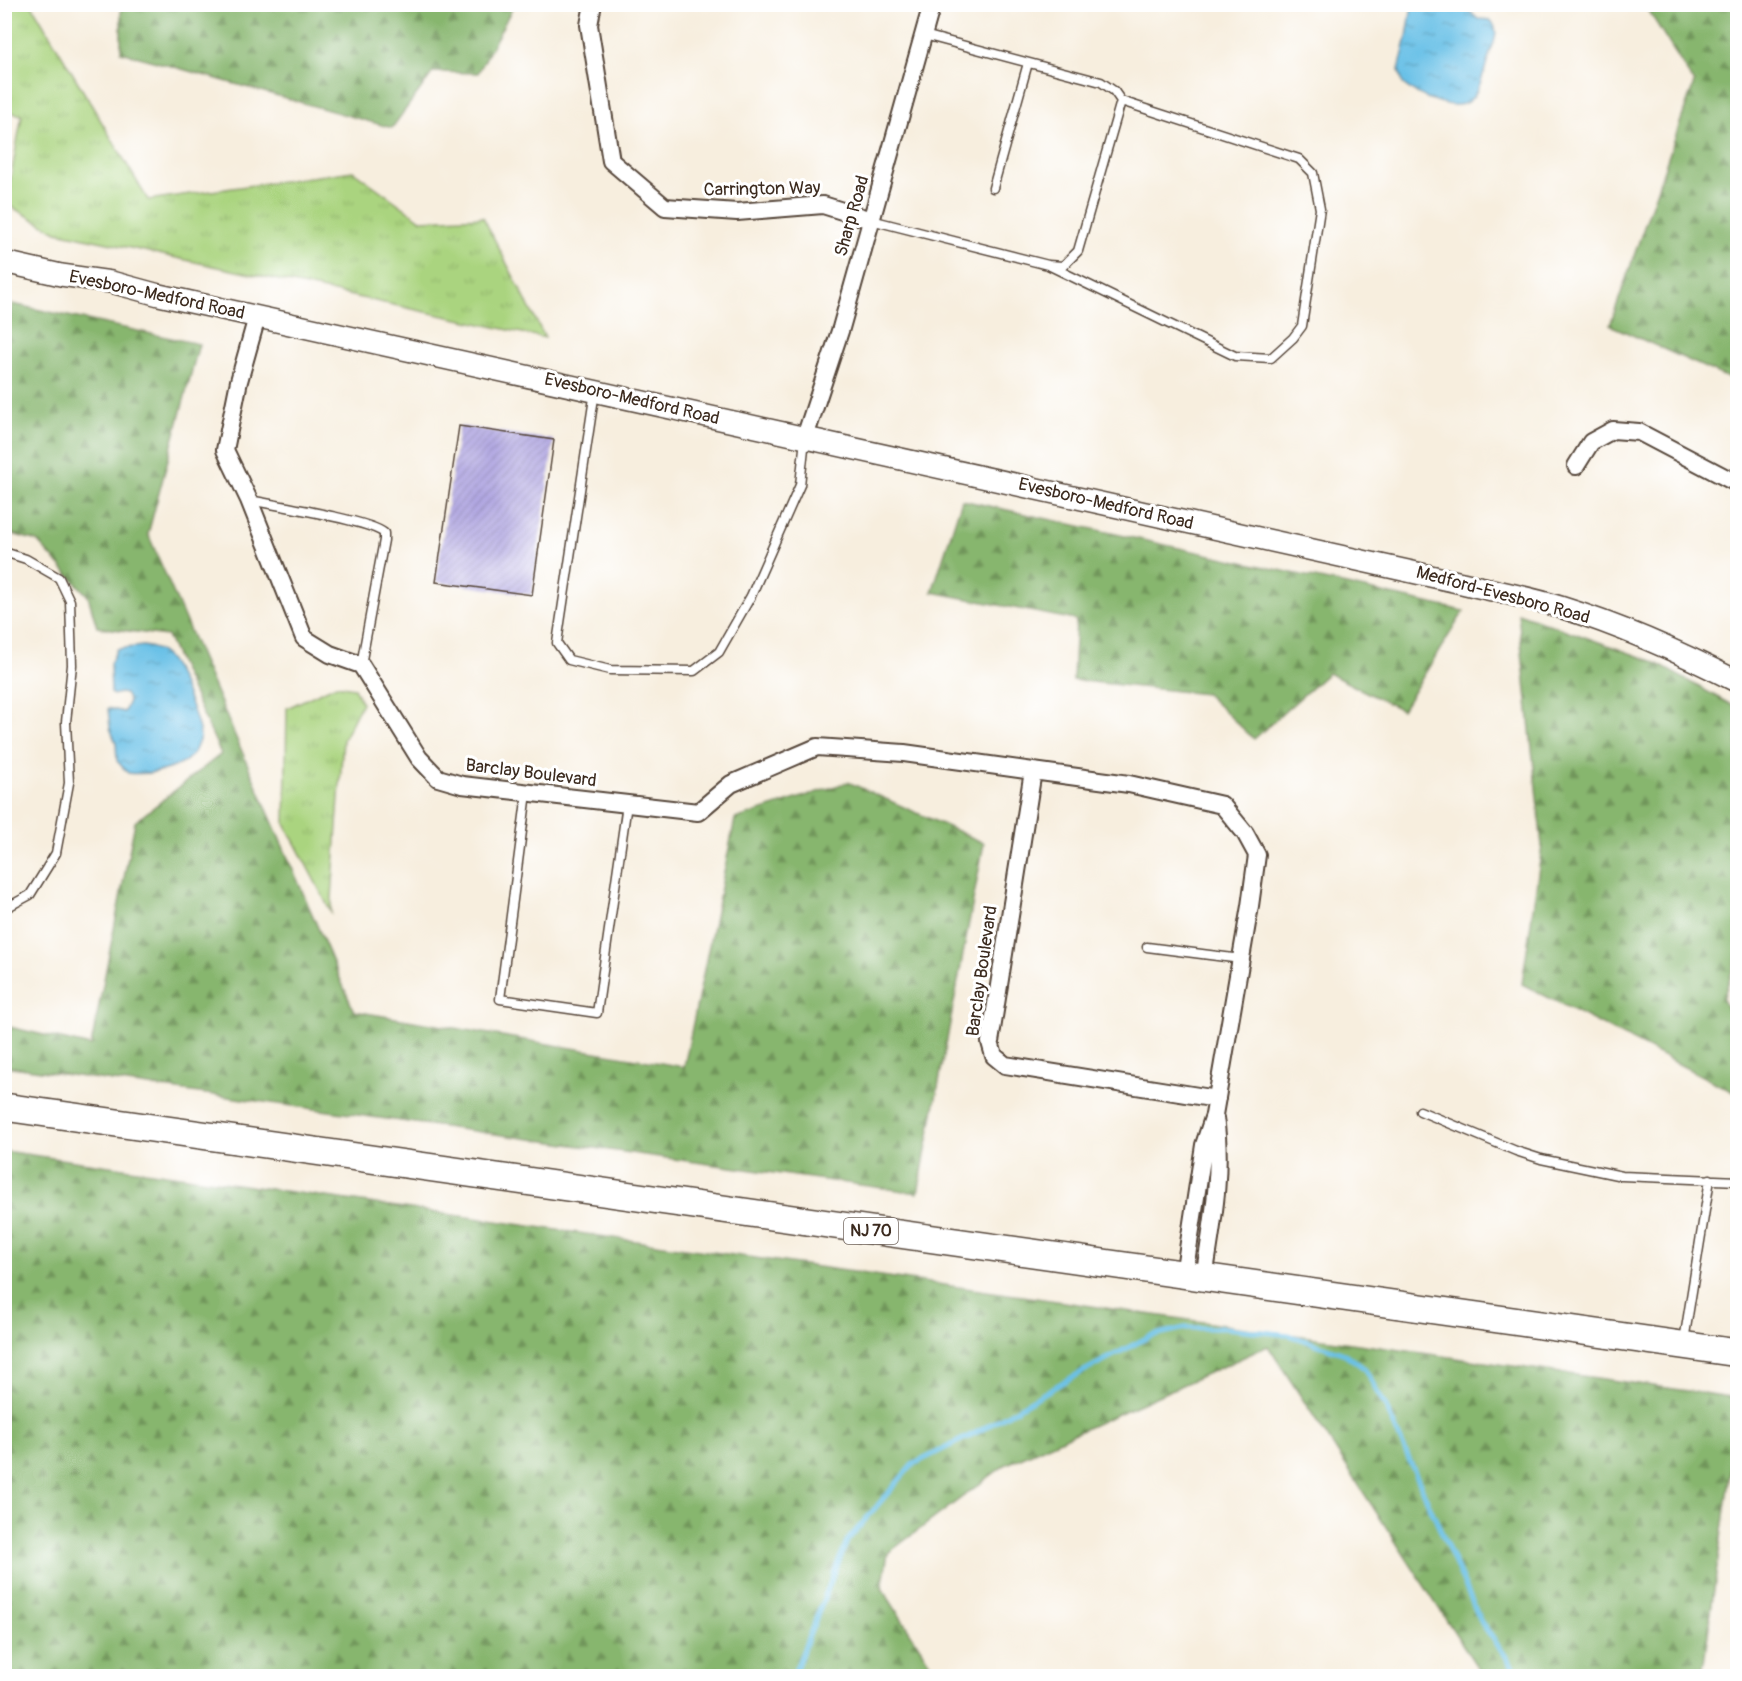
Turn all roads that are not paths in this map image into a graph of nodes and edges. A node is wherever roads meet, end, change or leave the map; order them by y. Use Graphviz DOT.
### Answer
graph roads {
  1 [pos="593,4"];
  2 [pos="932,4"];
  3 [pos="924,35"];
  4 [pos="1028,63"];
  5 [pos="1121,101"];
  6 [pos="993,188"];
  7 [pos="872,220"];
  8 [pos="4,262"];
  9 [pos="1048,265"];
  10 [pos="257,317"];
  11 [pos="595,391"];
  12 [pos="805,437"];
  13 [pos="1576,466"];
  14 [pos="1737,484"];
  15 [pos="249,500"];
  16 [pos="1259,537"];
  17 [pos="4,552"];
  18 [pos="361,665"];
  19 [pos="1737,682"];
  20 [pos="1033,771"];
  21 [pos="527,793"];
  22 [pos="627,804"];
  23 [pos="4,909"];
  24 [pos="1147,947"];
  25 [pos="1241,959"];
  26 [pos="4,1107"];
  27 [pos="1216,1107"];
  28 [pos="1420,1111"];
  29 [pos="1710,1179"];
  30 [pos="1737,1181"];
  31 [pos="1194,1277"];
  32 [pos="1683,1344"];
  33 [pos="1737,1353"];
  1 -- 7 [label="street, Carrington Way"];
  2 -- 3 [label="street, Sharp Road"];
  3 -- 4 [label="lane"];
  3 -- 7 [label="street, Sharp Road"];
  4 -- 5 [label="lane"];
  4 -- 6 [label="lane"];
  5 -- 9 [label="lane"];
  5 -- 9 [label="lane"];
  7 -- 9 [label="lane"];
  7 -- 12 [label="street, Sharp Road"];
  8 -- 10 [label="street, Evesboro-Medford Road"];
  10 -- 11 [label="street, Evesboro-Medford Road"];
  10 -- 15 [label="street"];
  11 -- 12 [label="street, Evesboro-Medford Road"];
  11 -- 12 [label="lane"];
  12 -- 16 [label="street, Evesboro-Medford Road"];
  13 -- 14 [label="street"];
  15 -- 18 [label="street"];
  15 -- 18 [label="lane"];
  16 -- 19 [label="street, Medford-Evesboro Road"];
  17 -- 23 [label="lane"];
  18 -- 21 [label="street, Barclay Boulevard"];
  20 -- 22 [label="street, Barclay Boulevard"];
  20 -- 25 [label="street, Barclay Boulevard"];
  20 -- 27 [label="street, Barclay Boulevard"];
  21 -- 22 [label="street, Barclay Boulevard"];
  21 -- 22 [label="lane"];
  24 -- 25 [label="lane"];
  25 -- 27 [label="street, Barclay Boulevard"];
  26 -- 31 [label="highway, NJ 70"];
  27 -- 31 [label="street, Barclay Boulevard"];
  28 -- 29 [label="lane"];
  29 -- 30 [label="lane"];
  29 -- 32 [label="lane"];
  31 -- 32 [label="highway, NJ 70"];
  32 -- 33 [label="highway, NJ 70"];
}
